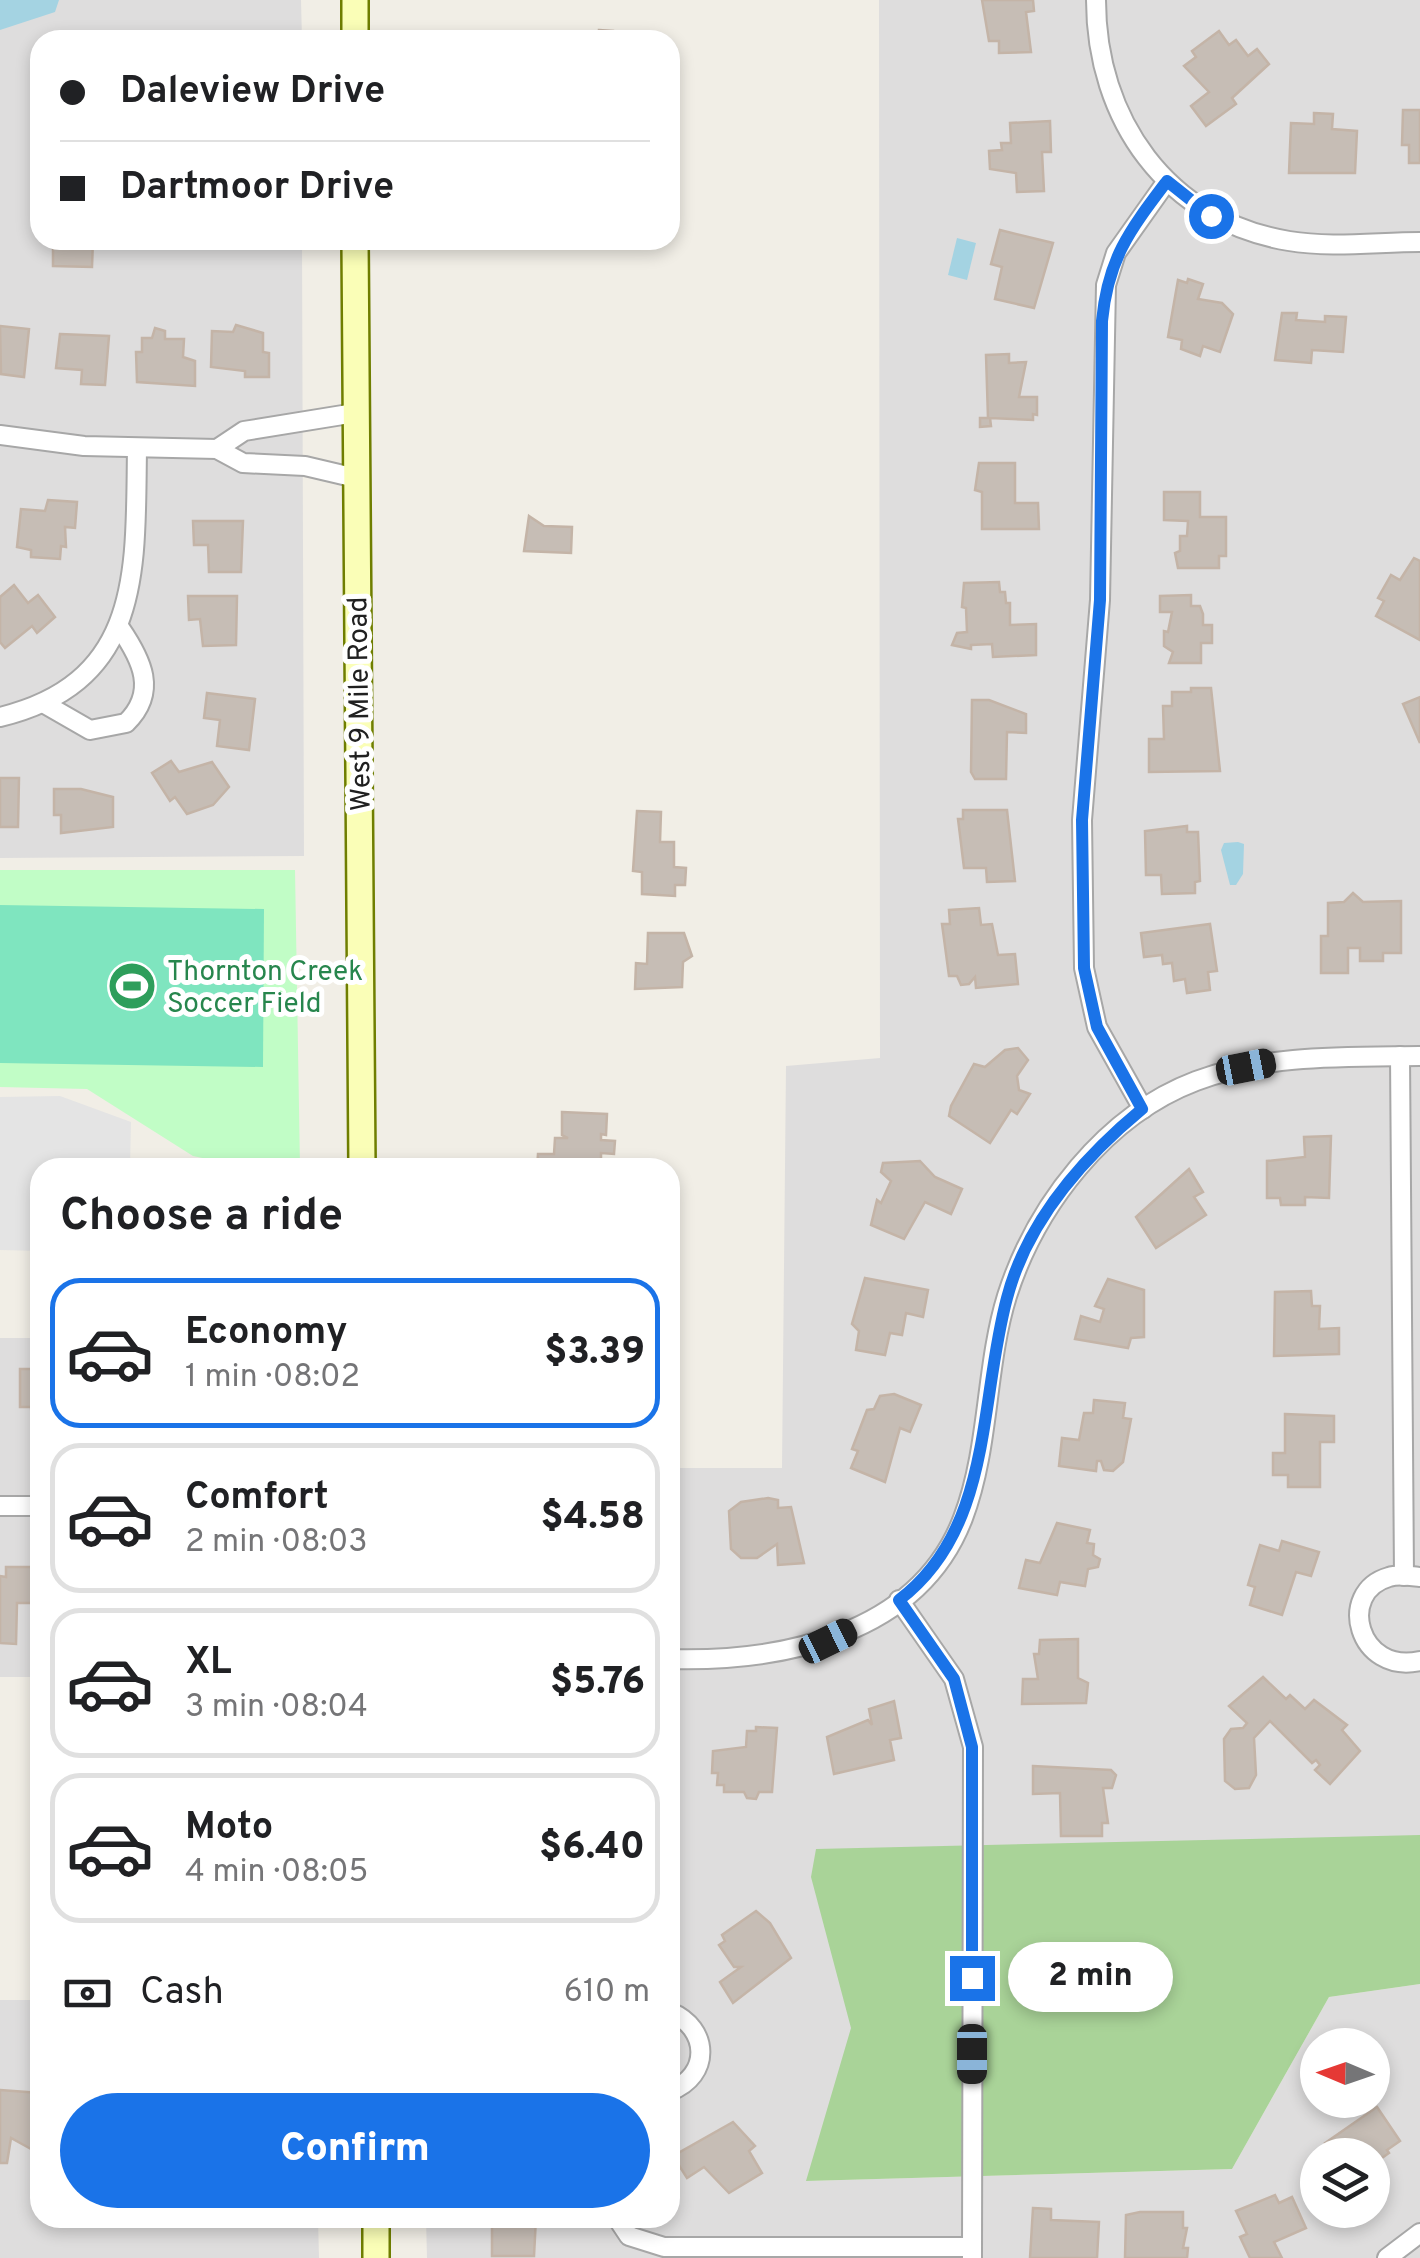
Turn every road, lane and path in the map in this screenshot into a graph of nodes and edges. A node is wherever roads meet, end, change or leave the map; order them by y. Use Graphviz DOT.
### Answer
graph roads {
  1 [pos="355,0"];
  2 [pos="1096,0"];
  3 [pos="355,30"];
  4 [pos="1167,181"];
  5 [pos="1420,242"];
  6 [pos="355,250"];
  7 [pos="355,413"];
  8 [pos="0,435"];
  9 [pos="137,449"];
  10 [pos="217,449"];
  11 [pos="356,478"];
  12 [pos="120,628"];
  13 [pos="43,702"];
  14 [pos="0,717"];
  15 [pos="1400,1056"];
  16 [pos="1420,1056"];
  17 [pos="1142,1109"];
  18 [pos="362,1158"];
  19 [pos="0,1506"];
  20 [pos="30,1506"];
  21 [pos="1412,1576"];
  22 [pos="899,1600"];
  23 [pos="680,1660"];
  24 [pos="1420,1661"];
  25 [pos="680,2018"];
  26 [pos="680,2085"];
  27 [pos="376,2228"];
  28 [pos="624,2228"];
  29 [pos="1420,2233"];
  30 [pos="972,2252"];
  31 [pos="376,2258"];
  32 [pos="1387,2258"];
  1 -- 3 [label="street"];
  2 -- 4 [label="street"];
  4 -- 5 [label="street"];
  4 -- 17 [label="street"];
  6 -- 7 [label="street, West 9 Mile Road"];
  7 -- 10 [label="street"];
  7 -- 11 [label="street, West 9 Mile Road"];
  8 -- 9 [label="street"];
  9 -- 10 [label="street"];
  9 -- 12 [label="street"];
  10 -- 11 [label="street"];
  11 -- 18 [label="street, West 9 Mile Road"];
  12 -- 13 [label="street"];
  12 -- 13 [label="street"];
  13 -- 14 [label="street"];
  15 -- 16 [label="street"];
  15 -- 17 [label="street"];
  15 -- 21 [label="street"];
  17 -- 22 [label="street"];
  19 -- 20 [label="street"];
  21 -- 24 [label="street"];
  22 -- 23 [label="street"];
  22 -- 30 [label="street"];
  25 -- 26 [label="street"];
  27 -- 31 [label="street"];
  28 -- 30 [label="street"];
  29 -- 32 [label="street"];
}
